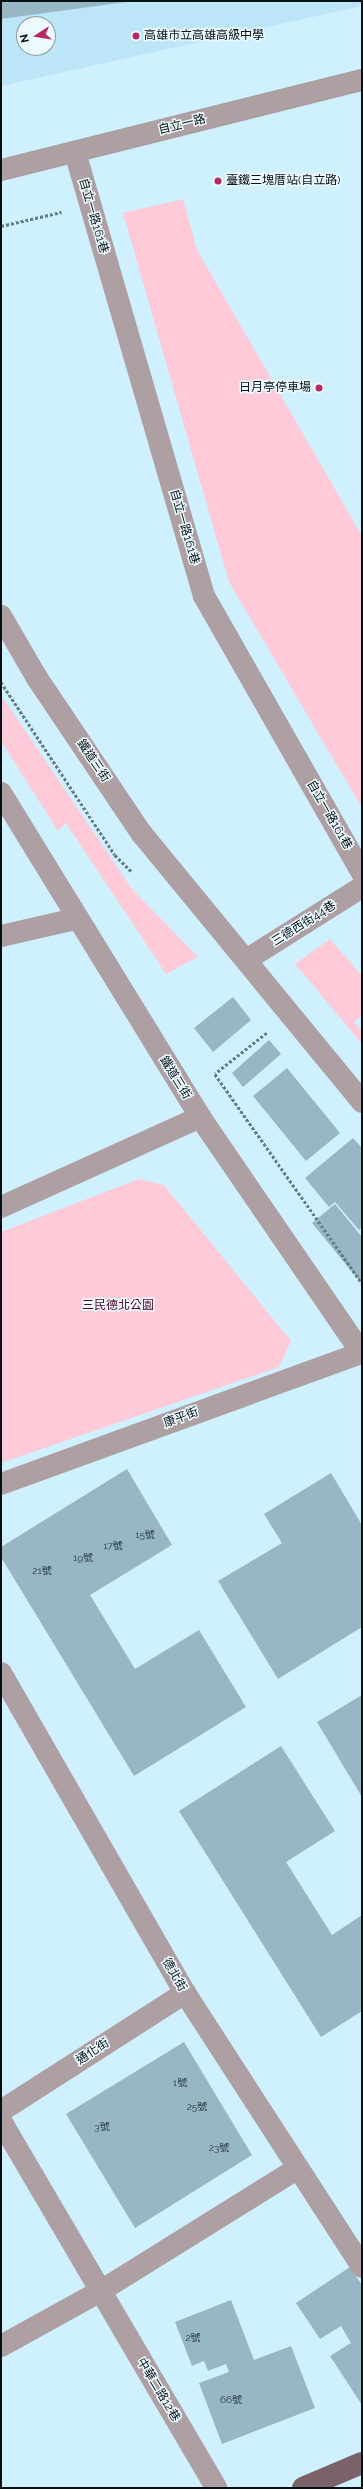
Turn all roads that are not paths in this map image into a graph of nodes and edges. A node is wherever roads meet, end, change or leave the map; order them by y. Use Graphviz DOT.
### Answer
graph roads {
  1 [pos="362,80"];
  2 [pos="75,152"];
  3 [pos="1,170"];
  4 [pos="1,616"];
  5 [pos="1,793"];
  6 [pos="362,873"];
  7 [pos="362,887"];
  8 [pos="75,919"];
  9 [pos="1,936"];
  10 [pos="246,960"];
  11 [pos="362,1102"];
  12 [pos="200,1117"];
  13 [pos="1,1207"];
  14 [pos="361,1353"];
  15 [pos="1,1484"];
  16 [pos="1,1673"];
  17 [pos="184,1993"];
  18 [pos="1,2111"];
  19 [pos="1,2121"];
  20 [pos="298,2168"];
  21 [pos="362,2267"];
  22 [pos="99,2292"];
  23 [pos="1,2346"];
  24 [pos="362,2463"];
  25 [pos="216,2488"];
  26 [pos="303,2488"];
  1 -- 2 [label="street, 自立一路"];
  2 -- 3 [label="street, 自立一路"];
  2 -- 6 [label="street, 自立一路161巷"];
  4 -- 10 [label="street, 鐵道三街"];
  5 -- 8 [label="street, 鐵道三街"];
  7 -- 10 [label="street, 三德西街44巷"];
  8 -- 9 [label="street"];
  8 -- 12 [label="street, 鐵道三街"];
  10 -- 11 [label="street, 鐵道三街"];
  12 -- 13 [label="street"];
  12 -- 14 [label="street, 鐵道三街"];
  14 -- 15 [label="street, 康平街"];
  16 -- 17 [label="street, 德北街"];
  17 -- 18 [label="street, 通化街"];
  17 -- 20 [label="street, 德北街"];
  19 -- 22 [label="street, 中華二路12巷"];
  20 -- 21 [label="street, 德北街"];
  20 -- 22 [label="street"];
  22 -- 23 [label="street"];
  22 -- 25 [label="street, 中華二路12巷"];
  24 -- 26 [label="main road"];
}
